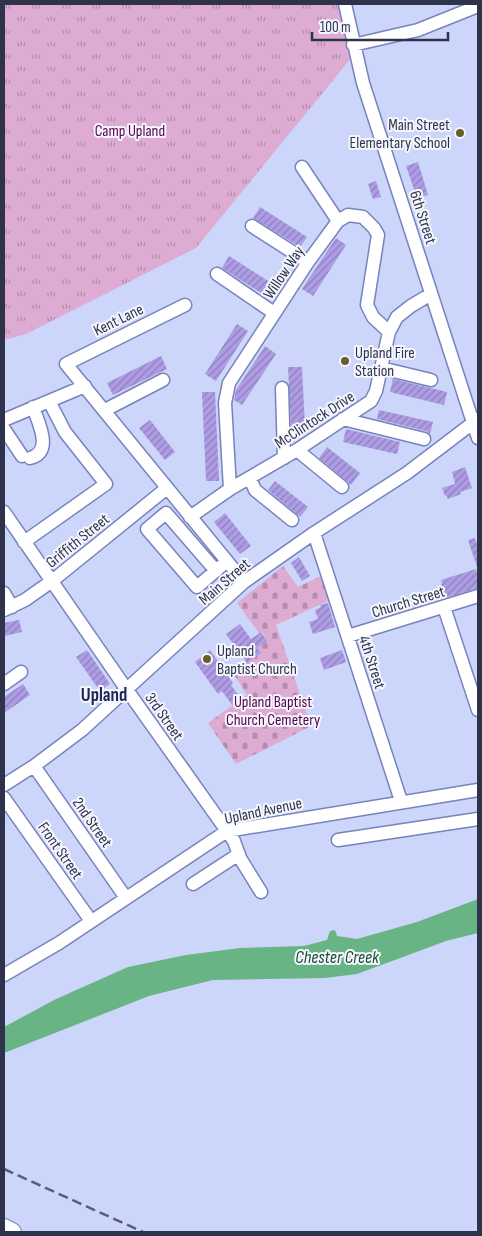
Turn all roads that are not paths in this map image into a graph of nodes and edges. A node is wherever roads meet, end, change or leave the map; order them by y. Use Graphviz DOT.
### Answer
graph roads {
  1 [pos="345,4"];
  2 [pos="478,6"];
  3 [pos="353,45"];
  4 [pos="302,167"];
  5 [pos="338,220"];
  6 [pos="252,226"];
  7 [pos="308,262"];
  8 [pos="217,274"];
  9 [pos="431,294"];
  10 [pos="185,305"];
  11 [pos="274,313"];
  12 [pos="388,332"];
  13 [pos="381,368"];
  14 [pos="163,380"];
  15 [pos="431,380"];
  16 [pos="84,386"];
  17 [pos="282,388"];
  18 [pos="49,401"];
  19 [pos="33,407"];
  20 [pos="104,410"];
  21 [pos="4,420"];
  22 [pos="343,420"];
  23 [pos="476,421"];
  24 [pos="4,429"];
  25 [pos="478,438"];
  26 [pos="424,439"];
  27 [pos="298,450"];
  28 [pos="284,458"];
  29 [pos="250,478"];
  30 [pos="342,487"];
  31 [pos="167,488"];
  32 [pos="230,489"];
  33 [pos="4,512"];
  34 [pos="190,517"];
  35 [pos="292,520"];
  36 [pos="314,533"];
  37 [pos="24,542"];
  38 [pos="227,561"];
  39 [pos="216,571"];
  40 [pos="52,581"];
  41 [pos="244,582"];
  42 [pos="4,594"];
  43 [pos="478,596"];
  44 [pos="444,607"];
  45 [pos="8,608"];
  46 [pos="348,636"];
  47 [pos="21,672"];
  48 [pos="4,684"];
  49 [pos="127,690"];
  50 [pos="478,710"];
  51 [pos="34,766"];
  52 [pos="4,785"];
  53 [pos="478,790"];
  54 [pos="4,798"];
  55 [pos="401,801"];
  56 [pos="478,819"];
  57 [pos="227,831"];
  58 [pos="338,840"];
  59 [pos="239,854"];
  60 [pos="193,884"];
  61 [pos="261,892"];
  62 [pos="126,898"];
  63 [pos="91,921"];
  64 [pos="4,975"];
  65 [pos="4,1228"];
  66 [pos="12,1232"];
  1 -- 3 [label="street, 6th Street"];
  2 -- 3 [label="street"];
  3 -- 9 [label="street, 6th Street"];
  4 -- 5 [label="street"];
  5 -- 7 [label="street, Willow Way"];
  5 -- 12 [label="street"];
  6 -- 7 [label="street"];
  7 -- 11 [label="street, Willow Way"];
  8 -- 11 [label="street"];
  9 -- 12 [label="street, McClintock Drive"];
  9 -- 23 [label="street, 6th Street"];
  10 -- 16 [label="street, Kent Lane"];
  11 -- 32 [label="street, Willow Way"];
  12 -- 13 [label="street, McClintock Drive"];
  13 -- 15 [label="street"];
  13 -- 22 [label="street, McClintock Drive"];
  14 -- 20 [label="street"];
  16 -- 18 [label="street"];
  16 -- 20 [label="street"];
  17 -- 28 [label="street"];
  18 -- 19 [label="street"];
  18 -- 37 [label="street"];
  19 -- 21 [label="street"];
  19 -- 24 [label="street"];
  20 -- 31 [label="street"];
  22 -- 26 [label="street"];
  22 -- 27 [label="street, McClintock Drive"];
  23 -- 25 [label="street, 6th Street"];
  23 -- 36 [label="street, Main Street"];
  27 -- 28 [label="street, McClintock Drive"];
  27 -- 30 [label="street"];
  28 -- 29 [label="street, McClintock Drive"];
  29 -- 32 [label="street, McClintock Drive"];
  29 -- 35 [label="street"];
  31 -- 34 [label="street"];
  31 -- 40 [label="street, Griffith Street"];
  32 -- 34 [label="street, McClintock Drive"];
  33 -- 37 [label="street, 3rd Street"];
  34 -- 38 [label="street"];
  36 -- 41 [label="street, Main Street"];
  36 -- 46 [label="street, 4th Street"];
  37 -- 40 [label="street, 3rd Street"];
  38 -- 39 [label="street"];
  38 -- 41 [label="street"];
  39 -- 39 [label="street"];
  40 -- 45 [label="street, Griffith Street"];
  40 -- 49 [label="street, 3rd Street"];
  41 -- 49 [label="street, Main Street"];
  42 -- 45 [label="street"];
  43 -- 44 [label="street, Church Street"];
  44 -- 46 [label="street, Church Street"];
  44 -- 50 [label="street"];
  46 -- 55 [label="street, 4th Street"];
  47 -- 48 [label="street"];
  49 -- 51 [label="street, Main Street"];
  49 -- 57 [label="street, 3rd Street"];
  51 -- 52 [label="street, Main Street"];
  51 -- 62 [label="street, 2nd Street"];
  53 -- 55 [label="street, Upland Avenue"];
  54 -- 63 [label="street, Front Street"];
  55 -- 57 [label="street, Upland Avenue"];
  56 -- 58 [label="street"];
  57 -- 59 [label="street, 3rd Street"];
  57 -- 62 [label="street, Upland Avenue"];
  59 -- 60 [label="street"];
  59 -- 61 [label="street, 3rd Street"];
  62 -- 63 [label="street, Upland Avenue"];
  63 -- 64 [label="street, Upland Avenue"];
  65 -- 66 [label="highway"];
}
